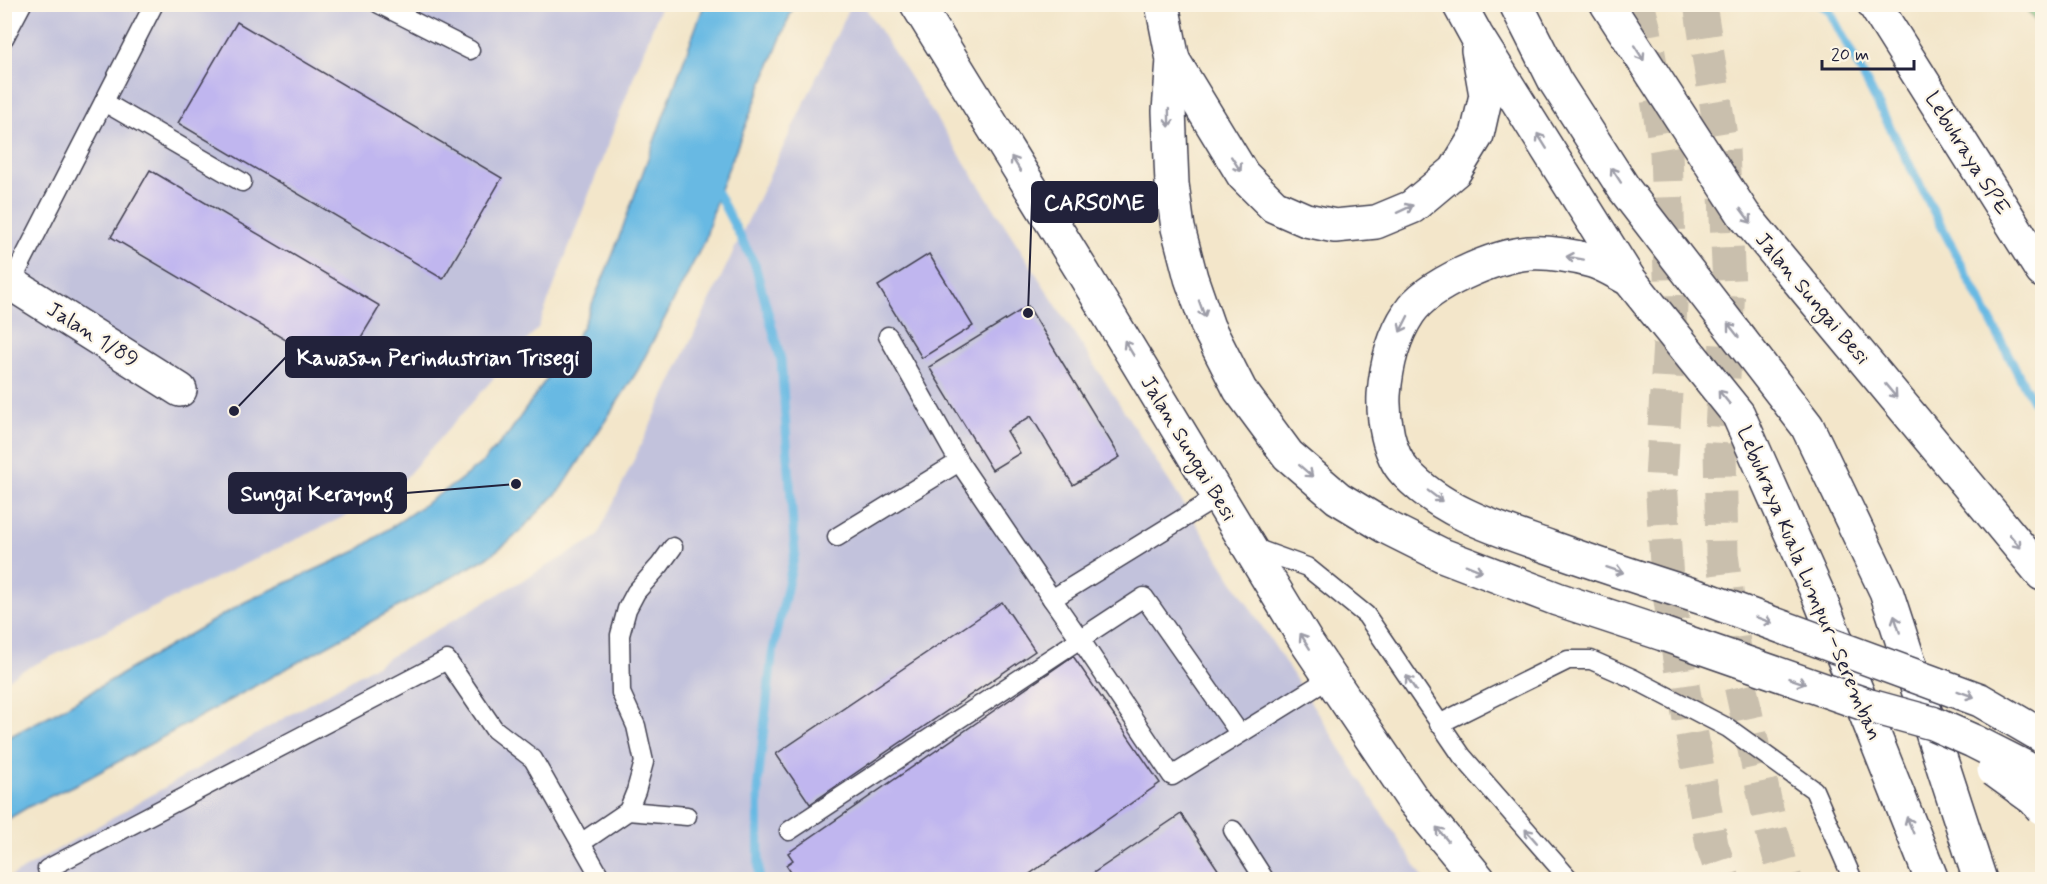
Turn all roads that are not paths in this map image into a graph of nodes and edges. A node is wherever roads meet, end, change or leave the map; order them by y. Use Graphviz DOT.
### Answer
graph roads {
  1 [pos="22,4"];
  2 [pos="154,4"];
  3 [pos="379,4"];
  4 [pos="917,4"];
  5 [pos="1162,4"];
  6 [pos="1460,4"];
  7 [pos="1516,4"];
  8 [pos="1607,4"];
  9 [pos="1874,4"];
  10 [pos="1900,4"];
  11 [pos="1476,35"];
  12 [pos="4,38"];
  13 [pos="470,50"];
  14 [pos="1173,60"];
  15 [pos="104,102"];
  16 [pos="242,182"];
  17 [pos="2043,230"];
  18 [pos="2043,272"];
  19 [pos="1629,279"];
  20 [pos="8,281"];
  21 [pos="888,336"];
  22 [pos="180,390"];
  23 [pos="959,462"];
  24 [pos="1218,496"];
  25 [pos="837,537"];
  26 [pos="1248,546"];
  27 [pos="673,547"];
  28 [pos="2043,574"];
  29 [pos="1052,599"];
  30 [pos="1080,639"];
  31 [pos="1330,678"];
  32 [pos="1870,706"];
  33 [pos="1439,723"];
  34 [pos="1240,734"];
  35 [pos="2043,736"];
  36 [pos="2043,776"];
  37 [pos="2043,808"];
  38 [pos="628,811"];
  39 [pos="687,816"];
  40 [pos="1233,830"];
  41 [pos="789,831"];
  42 [pos="581,843"];
  43 [pos="47,869"];
  44 [pos="602,879"];
  45 [pos="1265,879"];
  46 [pos="1479,879"];
  47 [pos="1570,879"];
  48 [pos="1853,879"];
  49 [pos="1932,879"];
  50 [pos="1980,879"];
  1 -- 12 [label="lane"];
  2 -- 15 [label="lane"];
  3 -- 13 [label="lane"];
  24 -- 4 [label="main road, Jalan Sungai Besi, one-way"];
  5 -- 14 [label="main road"];
  6 -- 11 [label="main road, Lebuhraya Kuala Lumpur–Seremban"];
  50 -- 7 [label="main road, one-way"];
  8 -- 28 [label="main road, Jalan Sungai Besi, one-way"];
  9 -- 18 [label="main road, Lebuhraya SPE"];
  10 -- 17 [label="main road, Lebuhraya SPE"];
  14 -- 11 [label="main road, one-way"];
  19 -- 11 [label="main road, Lebuhraya Kuala Lumpur–Seremban, one-way"];
  14 -- 32 [label="main road, one-way, bridge"];
  15 -- 16 [label="lane"];
  15 -- 20 [label="lane"];
  19 -- 35 [label="main road, one-way, bridge"];
  49 -- 19 [label="main road, Lebuhraya Kuala Lumpur–Seremban, one-way"];
  20 -- 22 [label="main road, Jalan 1/89"];
  21 -- 23 [label="lane"];
  23 -- 25 [label="lane"];
  23 -- 29 [label="lane"];
  24 -- 26 [label="main road, Jalan Sungai Besi"];
  24 -- 29 [label="lane"];
  31 -- 26 [label="main road, Jalan Sungai Besi, one-way"];
  33 -- 26 [label="lane, one-way"];
  27 -- 38 [label="lane"];
  29 -- 30 [label="lane"];
  30 -- 34 [label="lane"];
  30 -- 34 [label="lane"];
  30 -- 41 [label="lane"];
  31 -- 34 [label="lane"];
  46 -- 31 [label="main road, Jalan Sungai Besi, one-way"];
  32 -- 36 [label="main road, bridge"];
  32 -- 37 [label="main road, bridge"];
  47 -- 33 [label="lane, one-way"];
  33 -- 48 [label="lane"];
  38 -- 39 [label="lane"];
  38 -- 42 [label="lane"];
  40 -- 45 [label="lane"];
  42 -- 43 [label="lane"];
  42 -- 44 [label="lane"];
}
